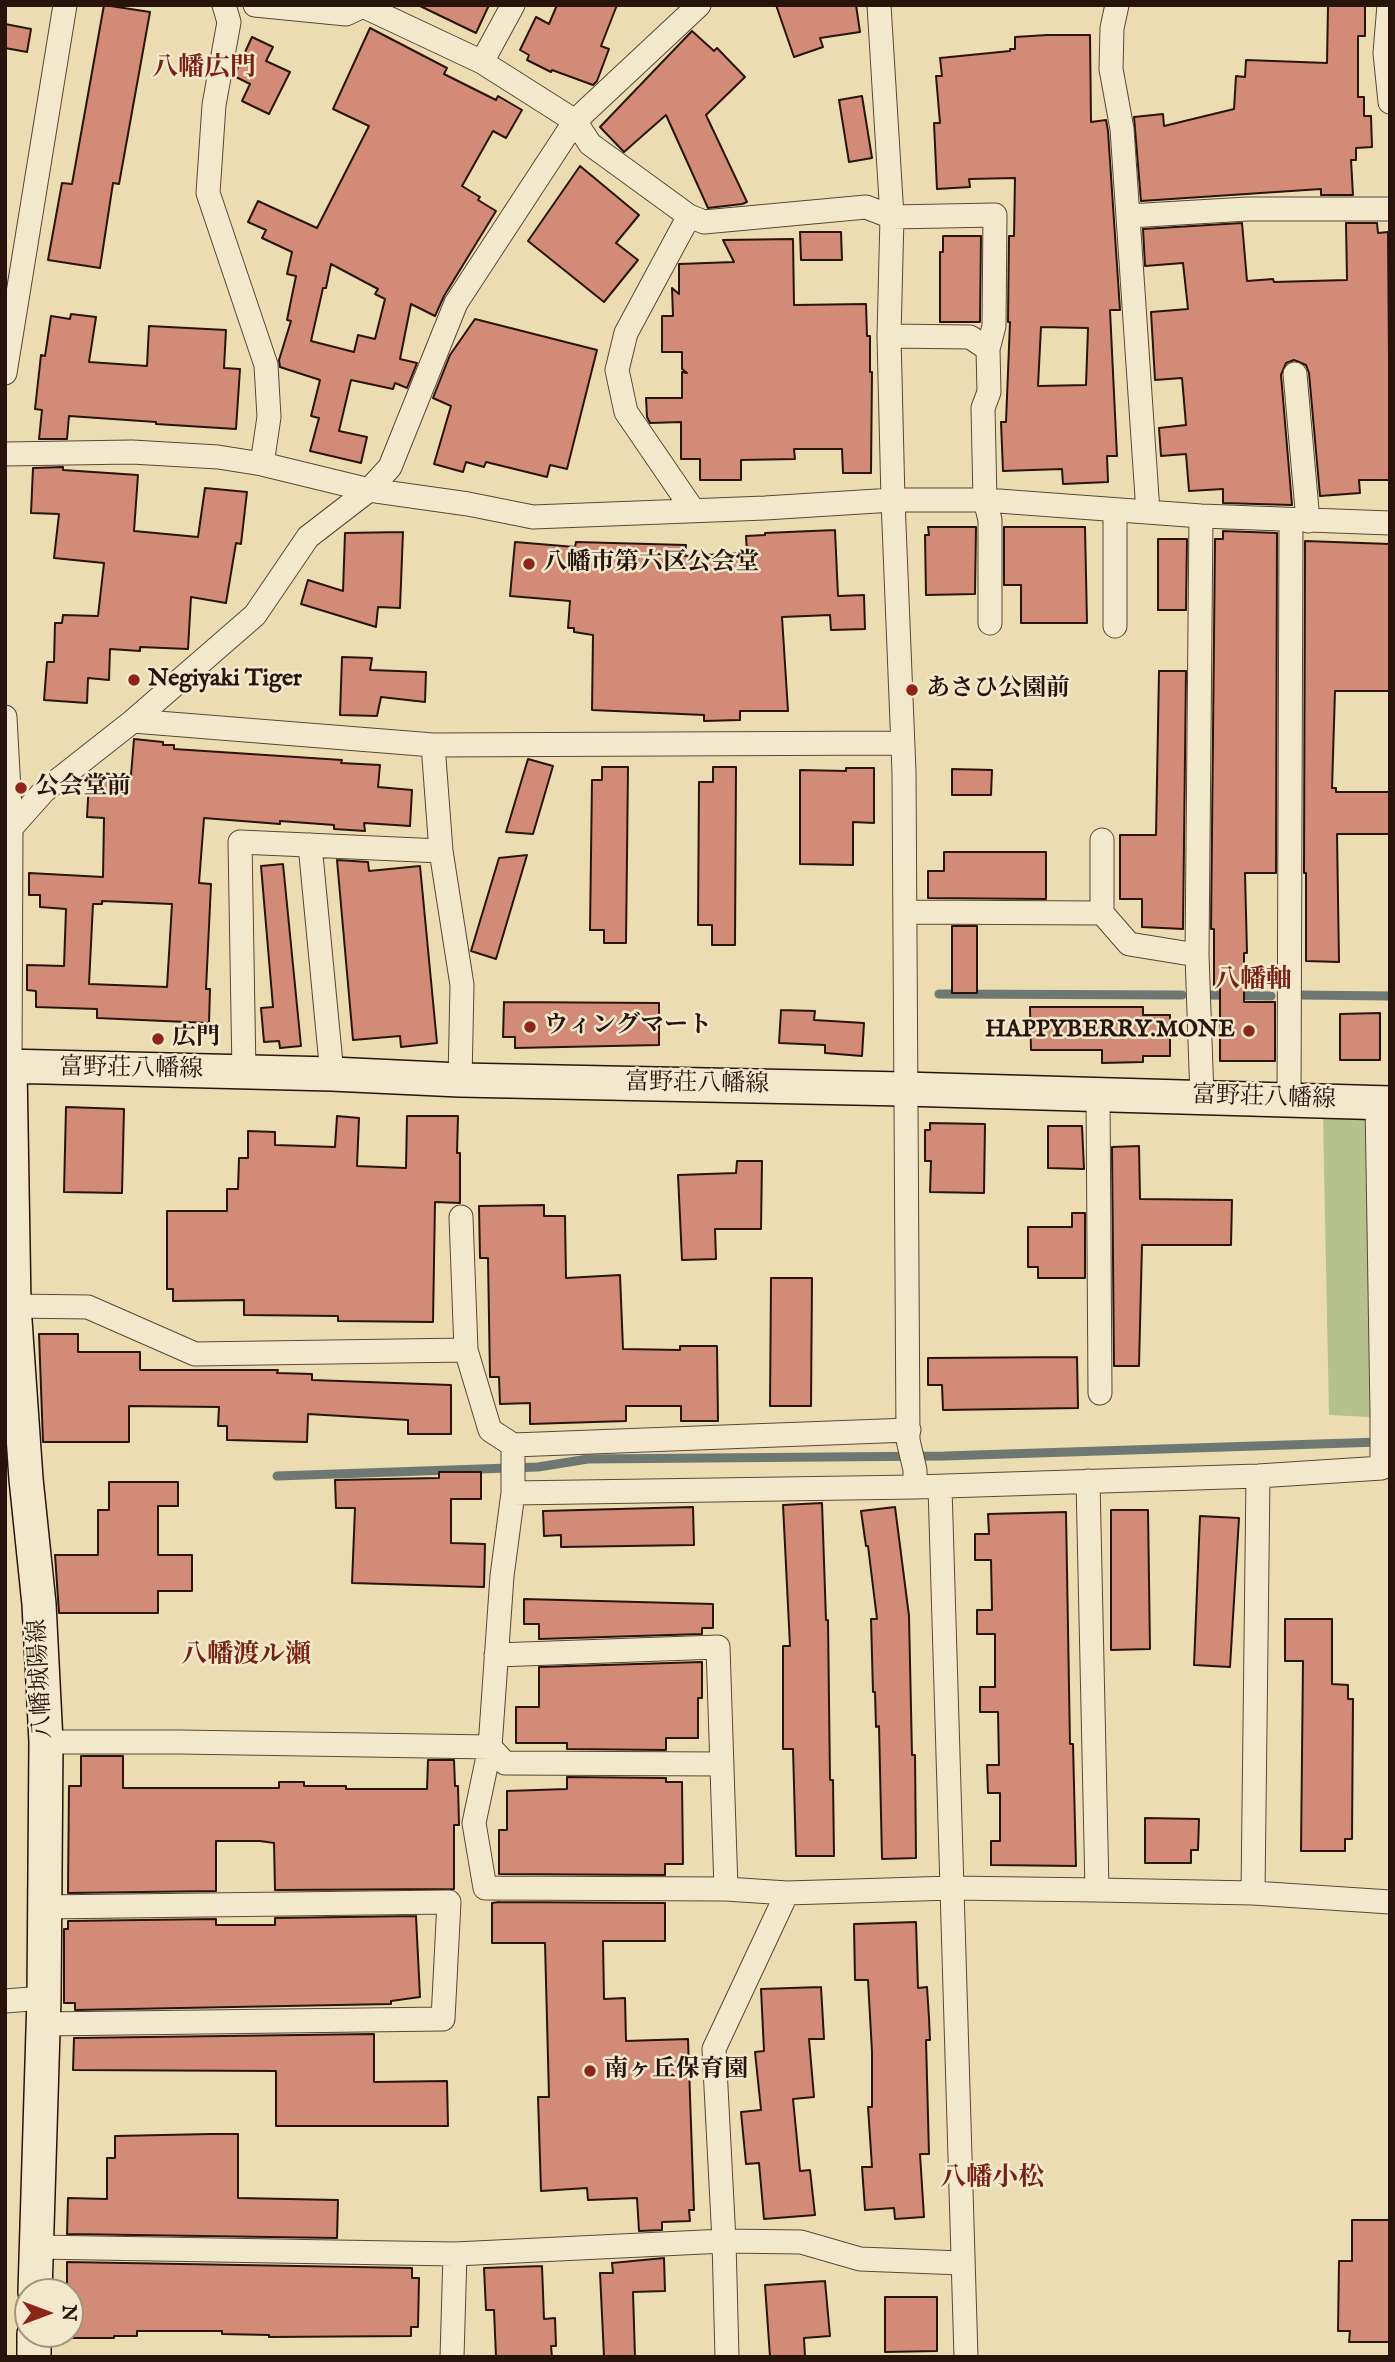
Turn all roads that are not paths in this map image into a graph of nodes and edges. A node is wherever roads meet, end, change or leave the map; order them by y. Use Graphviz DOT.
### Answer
graph roads {
  1 [pos="65,5"];
  2 [pos="224,5"];
  3 [pos="255,5"];
  4 [pos="513,5"];
  5 [pos="699,5"];
  6 [pos="879,5"];
  7 [pos="1118,5"];
  8 [pos="1389,5"];
  9 [pos="482,62"];
  10 [pos="1390,102"];
  11 [pos="575,121"];
  12 [pos="1390,209"];
  13 [pos="689,216"];
  14 [pos="1129,216"];
  15 [pos="892,217"];
  16 [pos="889,336"];
  17 [pos="988,349"];
  18 [pos="5,373"];
  19 [pos="1295,374"];
  20 [pos="5,454"];
  21 [pos="262,464"];
  22 [pos="369,490"];
  23 [pos="892,500"];
  24 [pos="985,500"];
  25 [pos="693,510"];
  26 [pos="1115,510"];
  27 [pos="1148,512"];
  28 [pos="1201,516"];
  29 [pos="1300,521"];
  30 [pos="1390,523"];
  31 [pos="990,622"];
  32 [pos="1115,626"];
  33 [pos="5,717"];
  34 [pos="133,721"];
  35 [pos="902,743"];
  36 [pos="433,745"];
  37 [pos="12,828"];
  38 [pos="1102,840"];
  39 [pos="310,845"];
  40 [pos="441,851"];
  41 [pos="905,912"];
  42 [pos="1102,913"];
  43 [pos="1197,955"];
  44 [pos="7,1067"];
  45 [pos="244,1072"];
  46 [pos="332,1074"];
  47 [pos="460,1080"];
  48 [pos="904,1089"];
  49 [pos="1098,1094"];
  50 [pos="1202,1097"];
  51 [pos="1289,1100"];
  52 [pos="1383,1102"];
  53 [pos="461,1217"];
  54 [pos="14,1306"];
  55 [pos="466,1350"];
  56 [pos="1100,1393"];
  57 [pos="1385,1419"];
  58 [pos="908,1435"];
  59 [pos="513,1448"];
  60 [pos="1258,1476"];
  61 [pos="915,1478"];
  62 [pos="15,1479"];
  63 [pos="1088,1480"];
  64 [pos="513,1484"];
  65 [pos="940,1487"];
  66 [pos="496,1655"];
  67 [pos="46,1742"];
  68 [pos="490,1747"];
  69 [pos="722,1764"];
  70 [pos="952,1888"];
  71 [pos="726,1889"];
  72 [pos="1097,1890"];
  73 [pos="787,1893"];
  74 [pos="1253,1893"];
  75 [pos="1390,1902"];
  76 [pos="43,1907"];
  77 [pos="5,2001"];
  78 [pos="43,2011"];
  79 [pos="724,2241"];
  80 [pos="36,2247"];
  81 [pos="455,2254"];
  82 [pos="961,2263"];
  83 [pos="35,2278"];
  84 [pos="452,2357"];
  85 [pos="727,2357"];
  86 [pos="966,2357"];
  1 -- 18 [label="street"];
  2 -- 21 [label="street"];
  3 -- 9 [label="street"];
  4 -- 9 [label="street"];
  5 -- 11 [label="street"];
  6 -- 15 [label="street"];
  7 -- 14 [label="street"];
  8 -- 10 [label="street"];
  9 -- 11 [label="street"];
  11 -- 13 [label="street"];
  11 -- 22 [label="street"];
  12 -- 14 [label="street"];
  13 -- 15 [label="street"];
  13 -- 25 [label="street"];
  14 -- 27 [label="street"];
  15 -- 16 [label="street"];
  15 -- 17 [label="street"];
  16 -- 17 [label="street"];
  16 -- 23 [label="street"];
  17 -- 24 [label="street"];
  19 -- 29 [label="street"];
  20 -- 21 [label="street"];
  21 -- 22 [label="street"];
  22 -- 25 [label="street"];
  22 -- 34 [label="street"];
  23 -- 24 [label="street"];
  23 -- 25 [label="street"];
  23 -- 35 [label="street"];
  24 -- 26 [label="street"];
  24 -- 31 [label="street"];
  26 -- 27 [label="street"];
  26 -- 32 [label="street"];
  27 -- 28 [label="street"];
  28 -- 29 [label="street"];
  28 -- 43 [label="street"];
  29 -- 30 [label="street"];
  29 -- 51 [label="street"];
  33 -- 37 [label="street"];
  34 -- 36 [label="street"];
  34 -- 37 [label="street"];
  35 -- 36 [label="street"];
  35 -- 41 [label="street"];
  36 -- 40 [label="street"];
  37 -- 44 [label="street"];
  38 -- 42 [label="street"];
  39 -- 40 [label="street"];
  39 -- 45 [label="street"];
  39 -- 46 [label="street"];
  40 -- 47 [label="street"];
  41 -- 42 [label="street"];
  41 -- 48 [label="street"];
  42 -- 43 [label="street"];
  43 -- 50 [label="street"];
  44 -- 45 [label="main road, 富野荘八幡線"];
  44 -- 54 [label="main road, 八幡城陽線"];
  45 -- 46 [label="main road, 富野荘八幡線"];
  46 -- 47 [label="main road, 富野荘八幡線"];
  47 -- 48 [label="main road, 富野荘八幡線"];
  48 -- 49 [label="main road, 富野荘八幡線"];
  48 -- 58 [label="street"];
  49 -- 50 [label="main road, 富野荘八幡線"];
  49 -- 56 [label="street"];
  50 -- 51 [label="main road, 富野荘八幡線"];
  51 -- 52 [label="main road, 富野荘八幡線"];
  52 -- 57 [label="street"];
  53 -- 55 [label="street"];
  54 -- 55 [label="street"];
  54 -- 62 [label="main road, 八幡城陽線"];
  55 -- 59 [label="street"];
  57 -- 60 [label="street"];
  58 -- 59 [label="street"];
  58 -- 61 [label="street"];
  59 -- 64 [label="street"];
  60 -- 63 [label="street"];
  60 -- 74 [label="street"];
  61 -- 64 [label="street"];
  61 -- 65 [label="street"];
  62 -- 67 [label="main road, 八幡城陽線"];
  63 -- 65 [label="street"];
  63 -- 72 [label="street"];
  64 -- 66 [label="street"];
  65 -- 70 [label="street"];
  66 -- 68 [label="street"];
  66 -- 69 [label="street"];
  67 -- 68 [label="street"];
  67 -- 76 [label="main road, 八幡城陽線"];
  68 -- 69 [label="street"];
  68 -- 71 [label="street"];
  69 -- 71 [label="street"];
  70 -- 72 [label="street"];
  70 -- 73 [label="street"];
  70 -- 82 [label="street"];
  71 -- 73 [label="street"];
  72 -- 74 [label="street"];
  73 -- 79 [label="street"];
  74 -- 75 [label="street"];
  76 -- 78 [label="main road, 八幡城陽線"];
  76 -- 78 [label="street"];
  77 -- 78 [label="street"];
  78 -- 80 [label="main road, 八幡城陽線"];
  79 -- 81 [label="street"];
  79 -- 82 [label="street"];
  79 -- 85 [label="street"];
  80 -- 81 [label="street"];
  80 -- 83 [label="main road, 八幡城陽線"];
  81 -- 84 [label="street"];
  82 -- 86 [label="street"];
}
